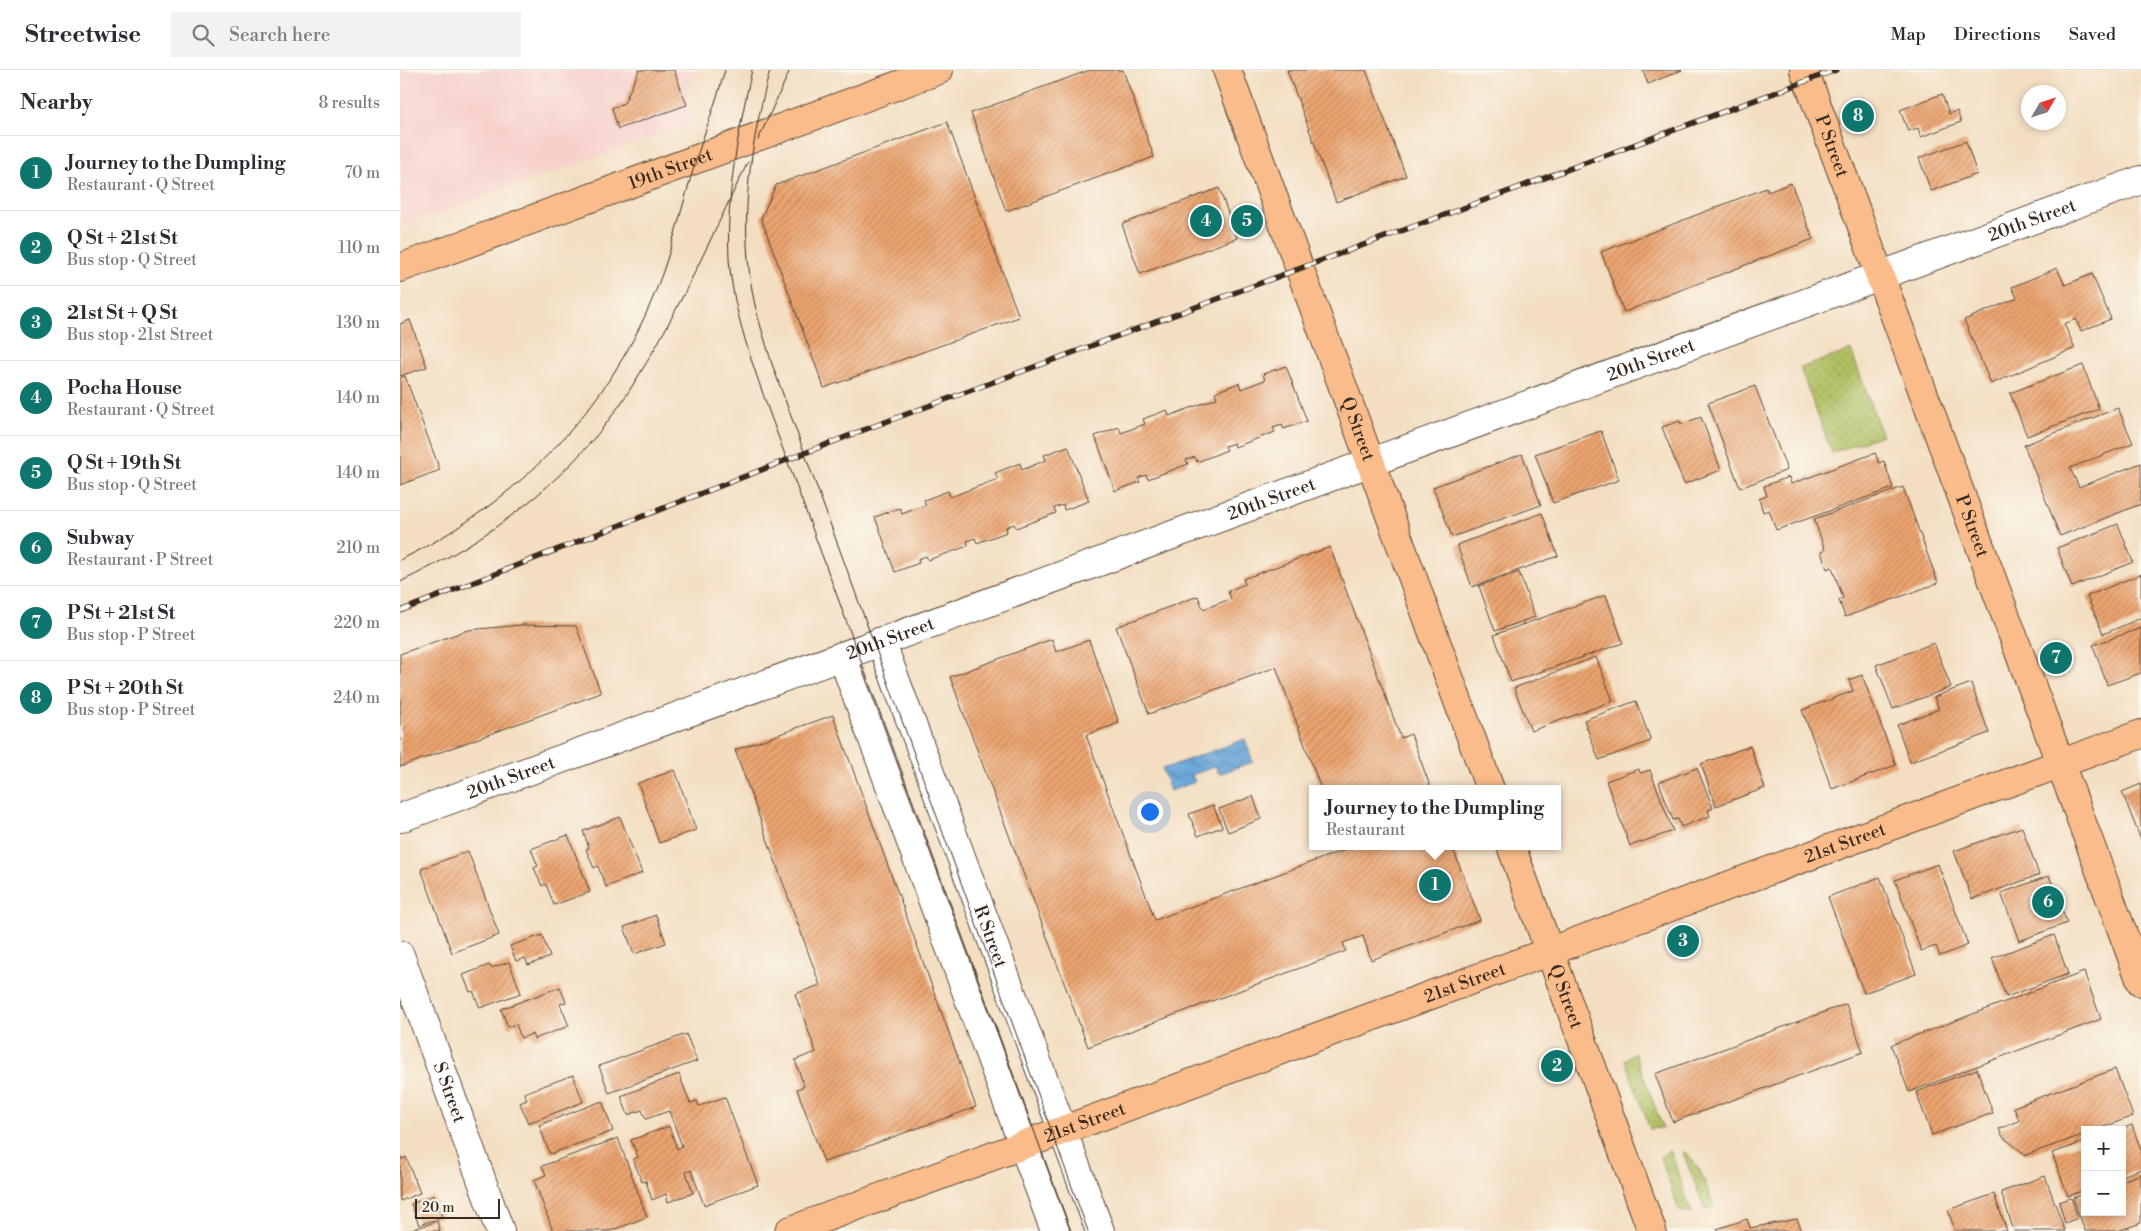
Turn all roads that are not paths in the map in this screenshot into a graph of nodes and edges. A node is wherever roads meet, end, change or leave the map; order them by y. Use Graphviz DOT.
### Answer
graph roads {
  1 [pos="940,70"];
  2 [pos="1228,70"];
  3 [pos="1804,70"];
  4 [pos="2141,180"];
  5 [pos="400,268"];
  6 [pos="1880,275"];
  7 [pos="1371,462"];
  8 [pos="882,641"];
  9 [pos="842,656"];
  10 [pos="2141,734"];
  11 [pos="2061,764"];
  12 [pos="1489,785"];
  13 [pos="400,818"];
  14 [pos="1512,850"];
  15 [pos="1550,952"];
  16 [pos="400,955"];
  17 [pos="2141,982"];
  18 [pos="1062,1130"];
  19 [pos="1023,1145"];
  20 [pos="500,1231"];
  21 [pos="789,1231"];
  22 [pos="1055,1231"];
  23 [pos="1100,1231"];
  24 [pos="1652,1231"];
  1 -- 5 [label="main road, 19th Street"];
  2 -- 7 [label="main road, Q Street"];
  3 -- 6 [label="main road, P Street"];
  4 -- 6 [label="street, 20th Street"];
  6 -- 7 [label="street, 20th Street"];
  6 -- 11 [label="main road, P Street"];
  7 -- 8 [label="street, 20th Street"];
  7 -- 12 [label="main road, Q Street"];
  8 -- 9 [label="street, 20th Street"];
  8 -- 18 [label="street, R Street"];
  9 -- 13 [label="street, 20th Street"];
  9 -- 19 [label="street"];
  10 -- 11 [label="main road, 21st Street"];
  11 -- 15 [label="main road, 21st Street"];
  11 -- 17 [label="main road, P Street"];
  14 -- 15 [label="main road, Q Street"];
  15 -- 18 [label="main road, 21st Street"];
  15 -- 24 [label="main road, Q Street"];
  16 -- 20 [label="street, S Street"];
  18 -- 19 [label="main road, 21st Street"];
  18 -- 23 [label="street, R Street"];
  19 -- 21 [label="main road, 21st Street"];
  19 -- 22 [label="street"];
}
